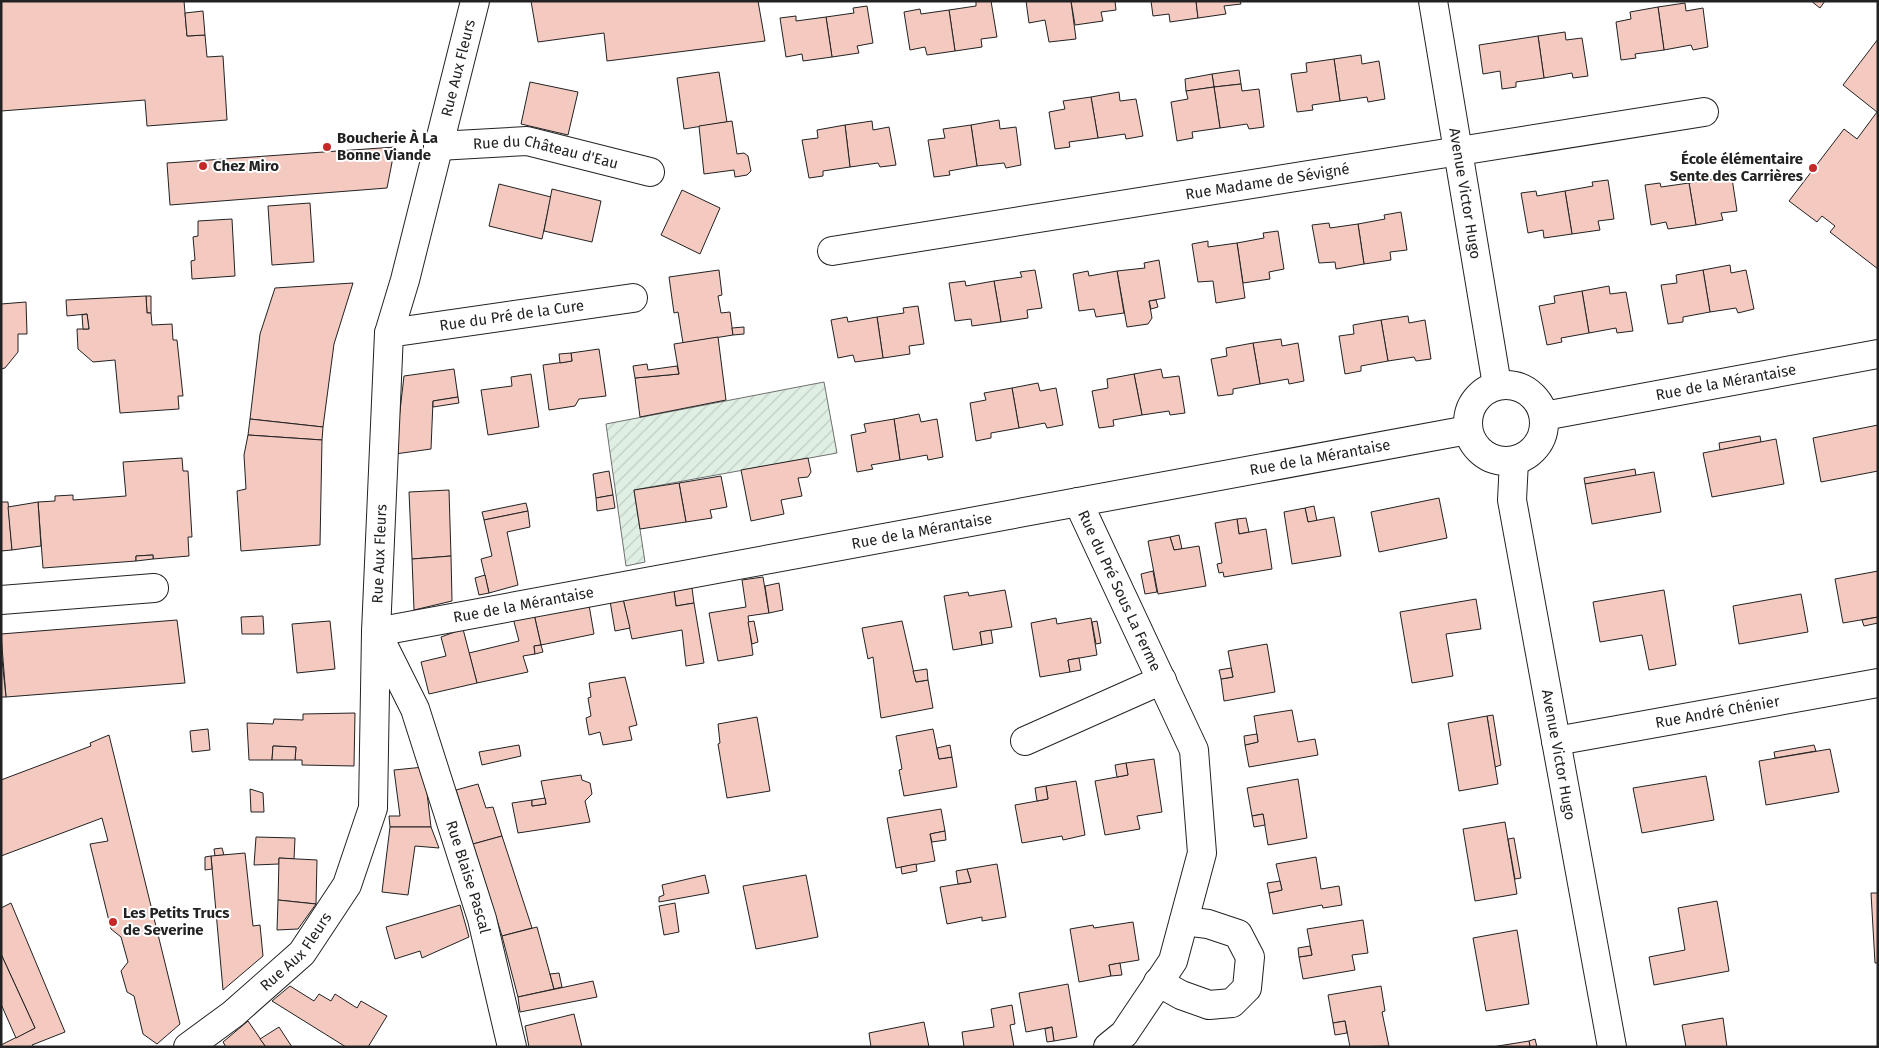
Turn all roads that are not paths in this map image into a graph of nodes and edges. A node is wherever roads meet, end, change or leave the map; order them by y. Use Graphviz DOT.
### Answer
graph roads {
  1 [pos="475,1"];
  2 [pos="1433,1"];
  3 [pos="1704,112"];
  4 [pos="438,146"];
  5 [pos="1459,151"];
  6 [pos="650,172"];
  7 [pos="832,251"];
  8 [pos="633,298"];
  9 [pos="389,333"];
  10 [pos="1878,354"];
  11 [pos="1497,385"];
  12 [pos="1544,416"];
  13 [pos="1468,430"];
  14 [pos="1514,461"];
  15 [pos="1078,502"];
  16 [pos="154,588"];
  17 [pos="1,600"];
  18 [pos="376,632"];
  19 [pos="1162,680"];
  20 [pos="1878,683"];
  21 [pos="1025,740"];
  22 [pos="1556,742"];
  23 [pos="1184,921"];
  24 [pos="1158,982"];
  25 [pos="188,1047"];
  26 [pos="512,1047"];
  27 [pos="1108,1047"];
  28 [pos="1612,1047"];
  1 -- 4 [label="street, Rue Aux Fleurs"];
  2 -- 5 [label="street, Avenue Victor Hugo"];
  3 -- 5 [label="street, Rue Madame de Sévigné"];
  4 -- 6 [label="street, Rue du Château d'Eau"];
  4 -- 9 [label="street, Rue Aux Fleurs"];
  5 -- 7 [label="street, Rue Madame de Sévigné"];
  5 -- 11 [label="street, Avenue Victor Hugo"];
  8 -- 9 [label="street, Rue du Pré de la Cure"];
  9 -- 18 [label="street, Rue Aux Fleurs"];
  10 -- 12 [label="street, Rue de la Mérantaise"];
  11 -- 12 [label="street"];
  11 -- 13 [label="street"];
  12 -- 14 [label="street"];
  13 -- 14 [label="street"];
  13 -- 15 [label="street, Rue de la Mérantaise"];
  14 -- 22 [label="street, Avenue Victor Hugo"];
  15 -- 18 [label="street, Rue de la Mérantaise"];
  15 -- 19 [label="street, Rue du Pré Sous La Ferme"];
  16 -- 17 [label="street"];
  18 -- 25 [label="street, Rue Aux Fleurs"];
  18 -- 26 [label="street, Rue Blaise Pascal"];
  19 -- 21 [label="street, Rue du Pré Sous La Ferme"];
  19 -- 23 [label="street, Rue du Pré Sous La Ferme"];
  20 -- 22 [label="street, Rue André Chénier"];
  22 -- 28 [label="street, Avenue Victor Hugo"];
  23 -- 24 [label="street, Rue du Pré Sous La Ferme"];
  23 -- 24 [label="street"];
  24 -- 27 [label="street, Rue du Pré Sous La Ferme"];
}
